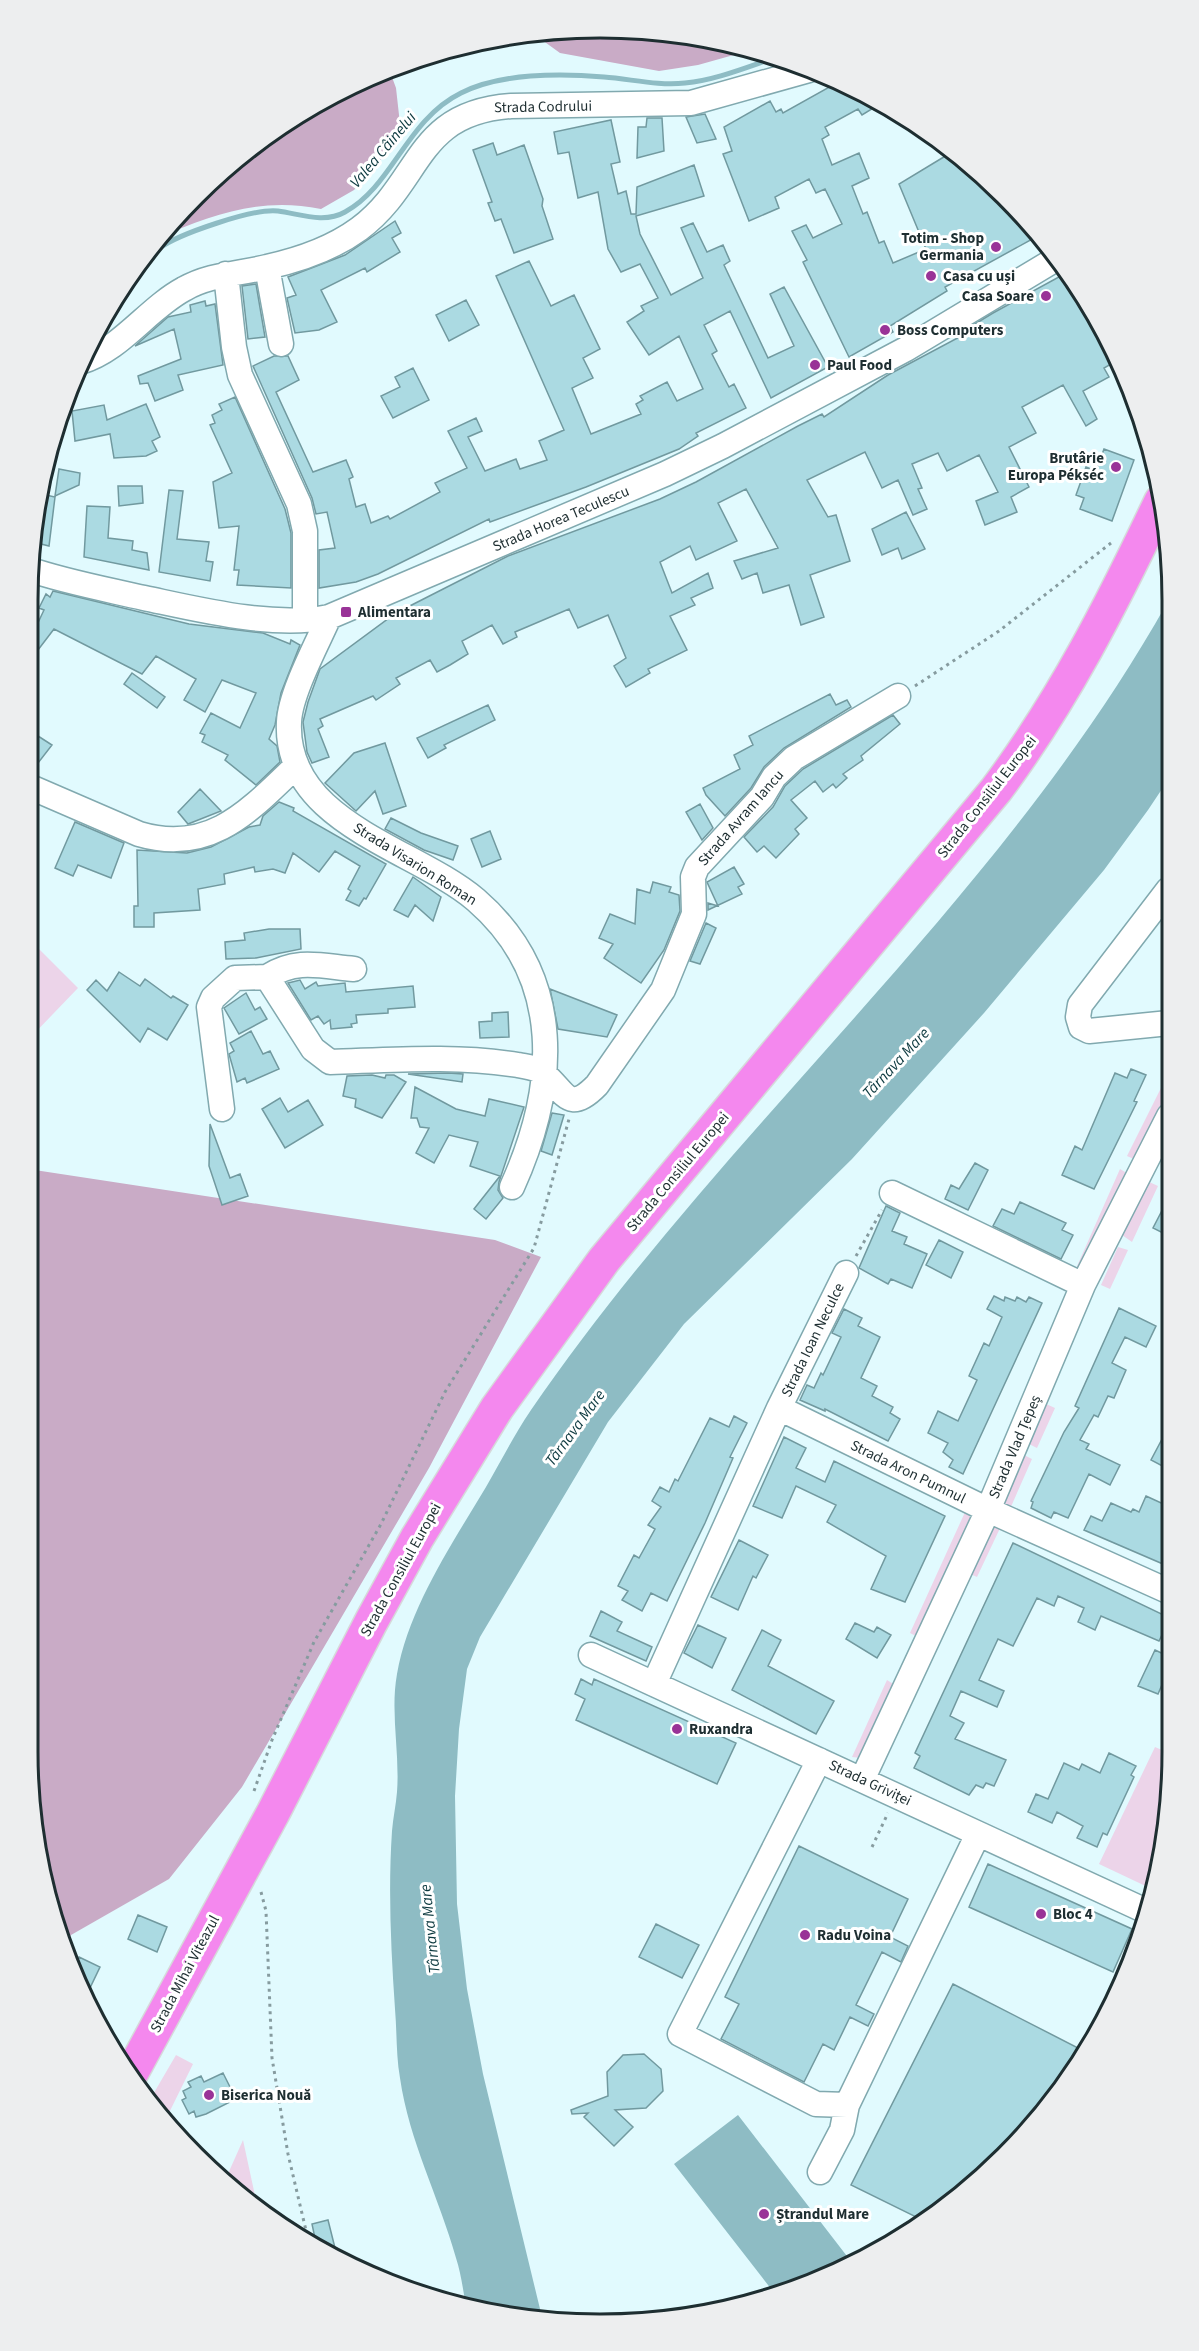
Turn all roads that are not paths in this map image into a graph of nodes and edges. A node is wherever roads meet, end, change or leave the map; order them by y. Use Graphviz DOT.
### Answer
graph roads {
  1 [pos="797,73"];
  2 [pos="1049,263"];
  3 [pos="267,267"];
  4 [pos="226,274"];
  5 [pos="281,344"];
  6 [pos="93,356"];
  7 [pos="1155,513"];
  8 [pos="39,572"];
  9 [pos="329,617"];
  10 [pos="305,620"];
  11 [pos="898,696"];
  12 [pos="296,766"];
  13 [pos="38,790"];
  14 [pos="1162,898"];
  15 [pos="354,969"];
  16 [pos="267,977"];
  17 [pos="1162,1024"];
  18 [pos="544,1074"];
  19 [pos="222,1109"];
  20 [pos="1162,1130"];
  21 [pos="512,1187"];
  22 [pos="892,1193"];
  23 [pos="846,1273"];
  24 [pos="1083,1286"];
  25 [pos="779,1408"];
  26 [pos="988,1510"];
  27 [pos="1162,1588"];
  28 [pos="591,1655"];
  29 [pos="654,1684"];
  30 [pos="819,1760"];
  31 [pos="862,1780"];
  32 [pos="978,1834"];
  33 [pos="250,1883"];
  34 [pos="1139,1908"];
  35 [pos="135,2068"];
  36 [pos="847,2105"];
  37 [pos="820,2172"];
  1 -- 3 [label="street, Strada Codrului"];
  2 -- 9 [label="street, Strada Horea Teculescu"];
  3 -- 4 [label="street, Strada Codrului"];
  3 -- 5 [label="street"];
  4 -- 6 [label="street, Strada Codrului"];
  4 -- 10 [label="street"];
  7 -- 33 [label="highway, Strada Consiliul Europei"];
  8 -- 10 [label="street, Strada Horea Teculescu"];
  9 -- 10 [label="street, Strada Horea Teculescu"];
  9 -- 12 [label="street, Strada Visarion Roman"];
  11 -- 18 [label="street, Strada Avram Iancu"];
  12 -- 13 [label="street"];
  12 -- 18 [label="street, Strada Visarion Roman"];
  14 -- 17 [label="street"];
  15 -- 16 [label="street"];
  16 -- 18 [label="street"];
  16 -- 19 [label="street"];
  18 -- 21 [label="street, Strada Visarion Roman"];
  20 -- 24 [label="street, Strada Vlad Țepeș"];
  22 -- 24 [label="street"];
  23 -- 25 [label="street, Strada Ioan Neculce"];
  24 -- 26 [label="street, Strada Vlad Țepeș"];
  25 -- 26 [label="street, Strada Aron Pumnul"];
  25 -- 29 [label="street, Strada Ioan Neculce"];
  26 -- 27 [label="street, Strada Aron Pumnul"];
  26 -- 31 [label="street, Strada Vlad Țepeș"];
  28 -- 29 [label="street, Strada Griviței"];
  29 -- 30 [label="street, Strada Griviței"];
  30 -- 31 [label="street, Strada Griviței"];
  30 -- 36 [label="street"];
  31 -- 32 [label="street, Strada Griviței"];
  32 -- 34 [label="street, Strada Griviței"];
  32 -- 36 [label="street"];
  33 -- 35 [label="highway, Strada Mihai Viteazul"];
  36 -- 37 [label="street"];
}
